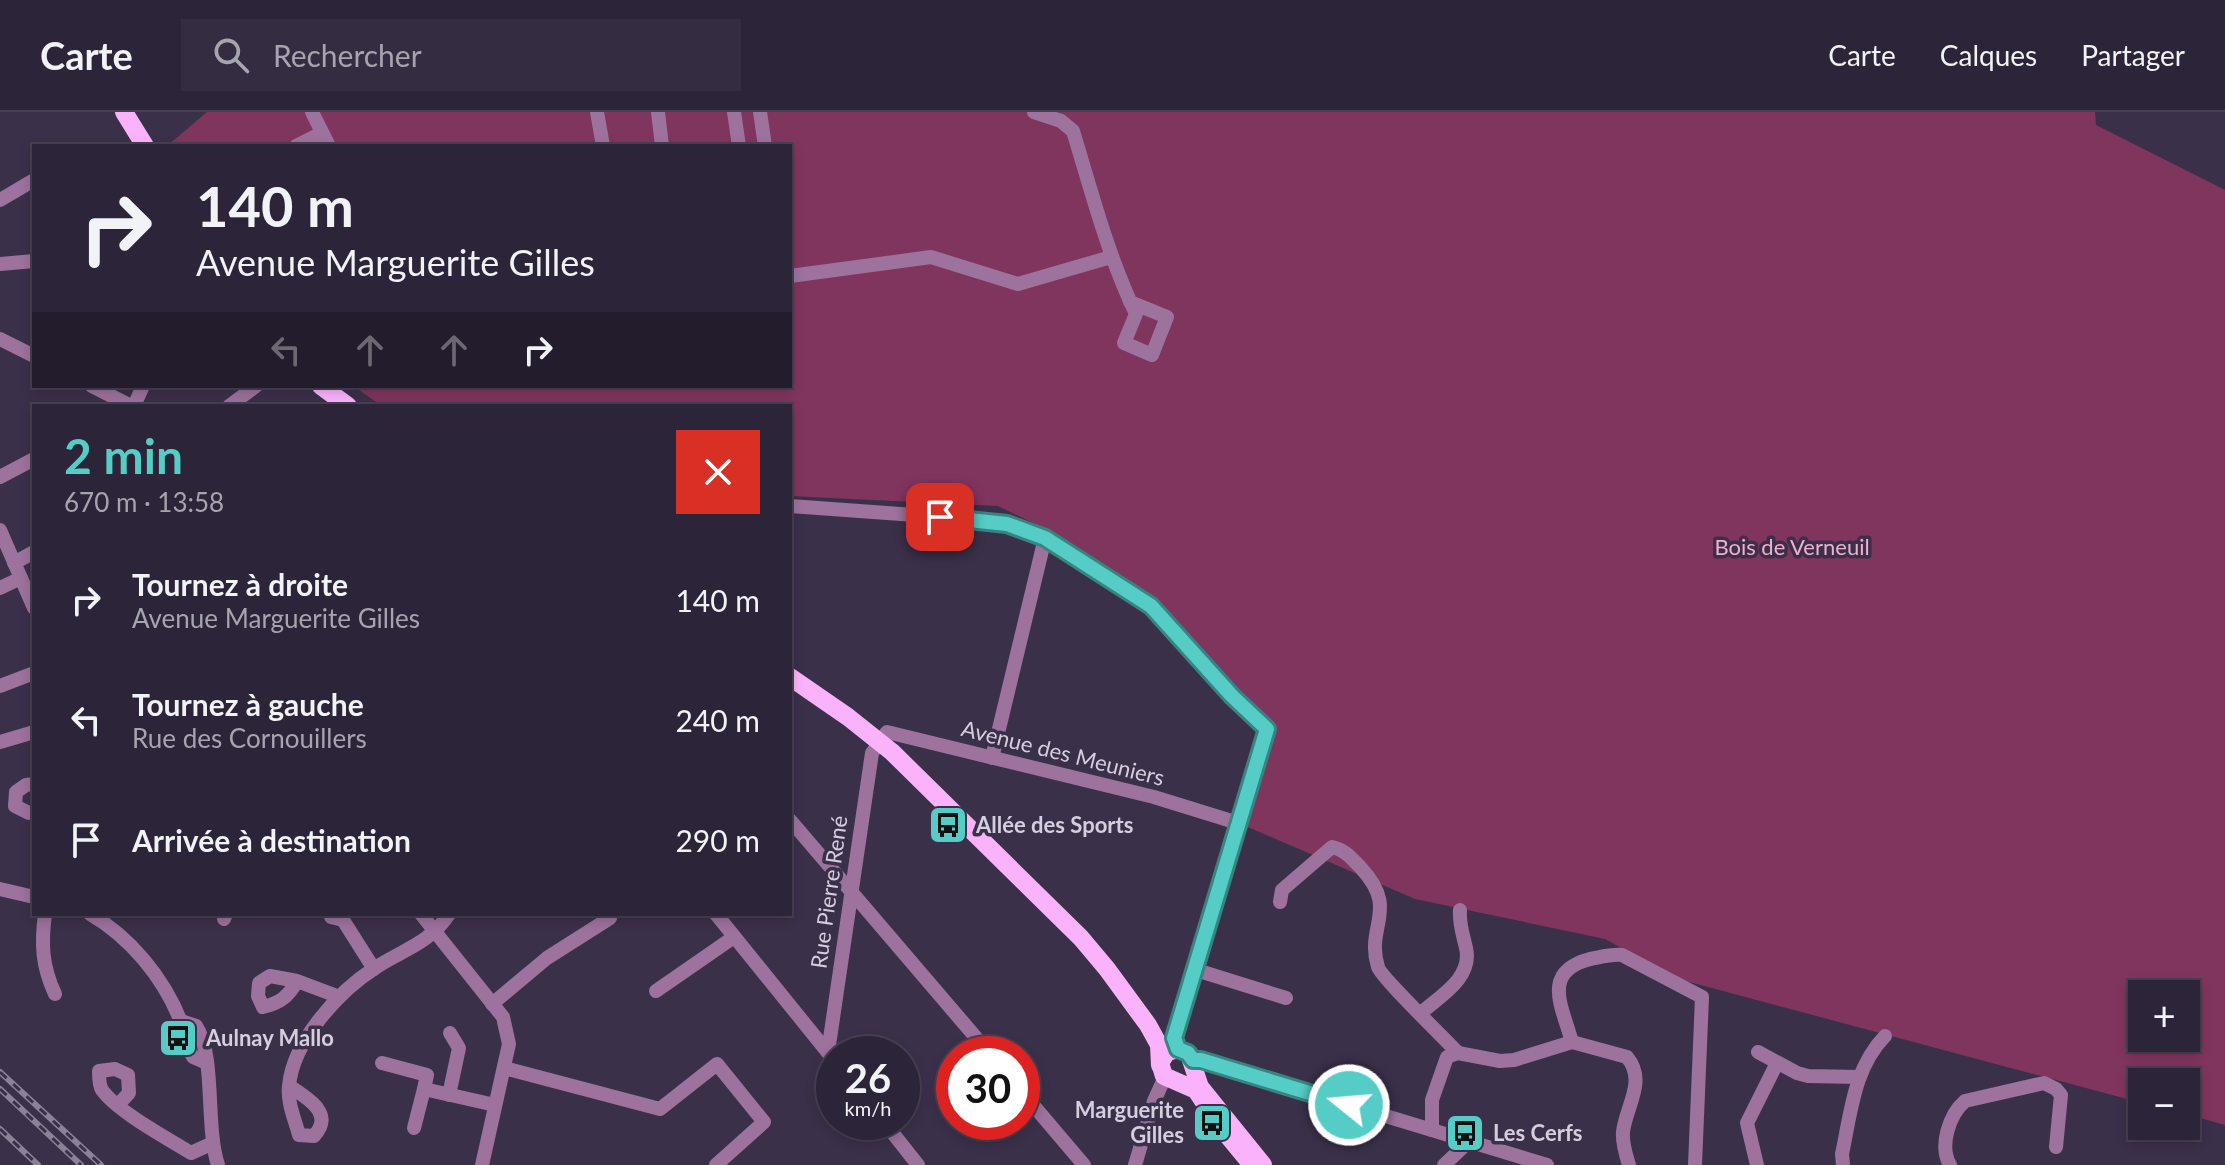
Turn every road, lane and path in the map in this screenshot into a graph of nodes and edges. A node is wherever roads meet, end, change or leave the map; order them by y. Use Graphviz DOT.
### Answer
graph roads {
  1 [pos="124,112"];
  2 [pos="312,112"];
  3 [pos="597,112"];
  4 [pos="658,112"];
  5 [pos="734,112"];
  6 [pos="760,112"];
  7 [pos="1034,112"];
  8 [pos="325,139"];
  9 [pos="141,144"];
  10 [pos="304,144"];
  11 [pos="603,144"];
  12 [pos="662,144"];
  13 [pos="739,144"];
  14 [pos="765,144"];
  15 [pos="32,181"];
  16 [pos="0,200"];
  17 [pos="1111,257"];
  18 [pos="32,261"];
  19 [pos="0,264"];
  20 [pos="792,276"];
  21 [pos="1130,302"];
  22 [pos="0,339"];
  23 [pos="32,355"];
  24 [pos="96,388"];
  25 [pos="253,388"];
  26 [pos="324,388"];
  27 [pos="338,388"];
  28 [pos="128,404"];
  29 [pos="232,404"];
  30 [pos="345,404"];
  31 [pos="358,404"];
  32 [pos="32,460"];
  33 [pos="0,477"];
  34 [pos="792,506"];
  35 [pos="0,530"];
  36 [pos="1045,538"];
  37 [pos="32,553"];
  38 [pos="14,563"];
  39 [pos="21,578"];
  40 [pos="0,588"];
  41 [pos="32,603"];
  42 [pos="32,674"];
  43 [pos="792,679"];
  44 [pos="0,686"];
  45 [pos="792,686"];
  46 [pos="32,733"];
  47 [pos="0,742"];
  48 [pos="878,744"];
  49 [pos="992,758"];
  50 [pos="32,784"];
  51 [pos="32,812"];
  52 [pos="792,822"];
  53 [pos="1238,823"];
  54 [pos="0,889"];
  55 [pos="851,891"];
  56 [pos="32,897"];
  57 [pos="1280,902"];
  58 [pos="1460,910"];
  59 [pos="45,916"];
  60 [pos="93,916"];
  61 [pos="112,916"];
  62 [pos="423,916"];
  63 [pos="448,916"];
  64 [pos="609,916"];
  65 [pos="718,916"];
  66 [pos="340,917"];
  67 [pos="115,930"];
  68 [pos="436,933"];
  69 [pos="734,937"];
  70 [pos="374,969"];
  71 [pos="1193,969"];
  72 [pos="297,981"];
  73 [pos="656,991"];
  74 [pos="55,994"];
  75 [pos="337,996"];
  76 [pos="1286,998"];
  77 [pos="492,1004"];
  78 [pos="1421,1013"];
  79 [pos="1176,1027"];
  80 [pos="1152,1032"];
  81 [pos="450,1033"];
  82 [pos="833,1036"];
  83 [pos="975,1036"];
  84 [pos="1885,1036"];
  85 [pos="816,1038"];
  86 [pos="1572,1042"];
  87 [pos="1758,1052"];
  88 [pos="1458,1053"];
  89 [pos="1185,1056"];
  90 [pos="382,1063"];
  91 [pos="1777,1063"];
  92 [pos="504,1068"];
  93 [pos="1168,1075"];
  94 [pos="1859,1077"];
  95 [pos="289,1086"];
  96 [pos="424,1089"];
  97 [pos="449,1095"];
  98 [pos="118,1105"];
  99 [pos="495,1105"];
  100 [pos="1040,1113"];
  101 [pos="414,1128"];
  102 [pos="1432,1130"];
  103 [pos="898,1140"];
  104 [pos="1465,1140"];
  105 [pos="211,1144"];
  106 [pos="2056,1147"];
  107 [pos="191,1153"];
  108 [pos="487,1164"];
  109 [pos="209,1165"];
  110 [pos="218,1165"];
  111 [pos="716,1165"];
  112 [pos="918,1165"];
  113 [pos="1084,1165"];
  114 [pos="1135,1165"];
  115 [pos="1252,1165"];
  116 [pos="1263,1165"];
  117 [pos="1444,1165"];
  118 [pos="1547,1165"];
  119 [pos="1629,1165"];
  120 [pos="1695,1165"];
  121 [pos="1757,1165"];
  122 [pos="1843,1165"];
  123 [pos="1950,1165"];
  1 -- 9 [label="main road"];
  2 -- 8 [label="street"];
  3 -- 11 [label="street"];
  4 -- 12 [label="street"];
  5 -- 13 [label="street"];
  6 -- 14 [label="street"];
  7 -- 17 [label="street"];
  8 -- 10 [label="street"];
  15 -- 16 [label="street"];
  17 -- 20 [label="street"];
  17 -- 21 [label="street"];
  18 -- 19 [label="street"];
  22 -- 23 [label="street"];
  24 -- 28 [label="street"];
  25 -- 29 [label="street"];
  26 -- 30 [label="main road"];
  27 -- 31 [label="main road"];
  32 -- 33 [label="street"];
  34 -- 36 [label="street"];
  35 -- 38 [label="street"];
  36 -- 49 [label="street"];
  36 -- 53 [label="street"];
  37 -- 38 [label="street"];
  38 -- 39 [label="street"];
  39 -- 40 [label="street"];
  39 -- 41 [label="street"];
  42 -- 44 [label="street"];
  43 -- 48 [label="main road"];
  45 -- 48 [label="main road"];
  46 -- 47 [label="street"];
  48 -- 49 [label="street, Avenue des Meuniers"];
  48 -- 55 [label="street, Rue Pierre René"];
  48 -- 80 [label="main road"];
  49 -- 53 [label="street, Avenue des Meuniers"];
  50 -- 51 [label="street"];
  52 -- 55 [label="street"];
  53 -- 71 [label="street"];
  54 -- 56 [label="street"];
  55 -- 82 [label="street, Rue Pierre René"];
  55 -- 83 [label="street"];
  57 -- 78 [label="street"];
  58 -- 78 [label="street"];
  59 -- 74 [label="street"];
  60 -- 67 [label="street"];
  61 -- 67 [label="street"];
  62 -- 68 [label="street"];
  63 -- 68 [label="street"];
  64 -- 77 [label="street"];
  65 -- 69 [label="street"];
  66 -- 70 [label="street"];
  67 -- 105 [label="street"];
  68 -- 70 [label="street"];
  68 -- 77 [label="street"];
  69 -- 73 [label="street"];
  69 -- 85 [label="street"];
  70 -- 75 [label="street"];
  71 -- 76 [label="street"];
  71 -- 79 [label="street"];
  72 -- 75 [label="street"];
  75 -- 95 [label="street"];
  77 -- 92 [label="street"];
  78 -- 88 [label="street"];
  79 -- 80 [label="street"];
  79 -- 89 [label="street"];
  80 -- 89 [label="main road"];
  80 -- 93 [label="main road"];
  81 -- 97 [label="street"];
  84 -- 94 [label="street"];
  86 -- 88 [label="street"];
  86 -- 119 [label="street"];
  86 -- 120 [label="street"];
  87 -- 91 [label="street"];
  88 -- 102 [label="street"];
  89 -- 93 [label="main road"];
  89 -- 93 [label="main road"];
  89 -- 102 [label="street"];
  89 -- 116 [label="main road"];
  90 -- 96 [label="street"];
  91 -- 94 [label="street"];
  91 -- 121 [label="street"];
  92 -- 99 [label="street"];
  92 -- 111 [label="street"];
  93 -- 114 [label="street"];
  93 -- 115 [label="main road"];
  94 -- 122 [label="street"];
  96 -- 97 [label="street"];
  96 -- 101 [label="street"];
  97 -- 99 [label="street"];
  98 -- 107 [label="street"];
  99 -- 108 [label="street"];
  100 -- 113 [label="street"];
  102 -- 104 [label="street"];
  103 -- 112 [label="street"];
  104 -- 117 [label="street"];
  104 -- 118 [label="street"];
  105 -- 107 [label="street"];
  105 -- 110 [label="street"];
  106 -- 123 [label="street"];
  107 -- 109 [label="street"];
}
